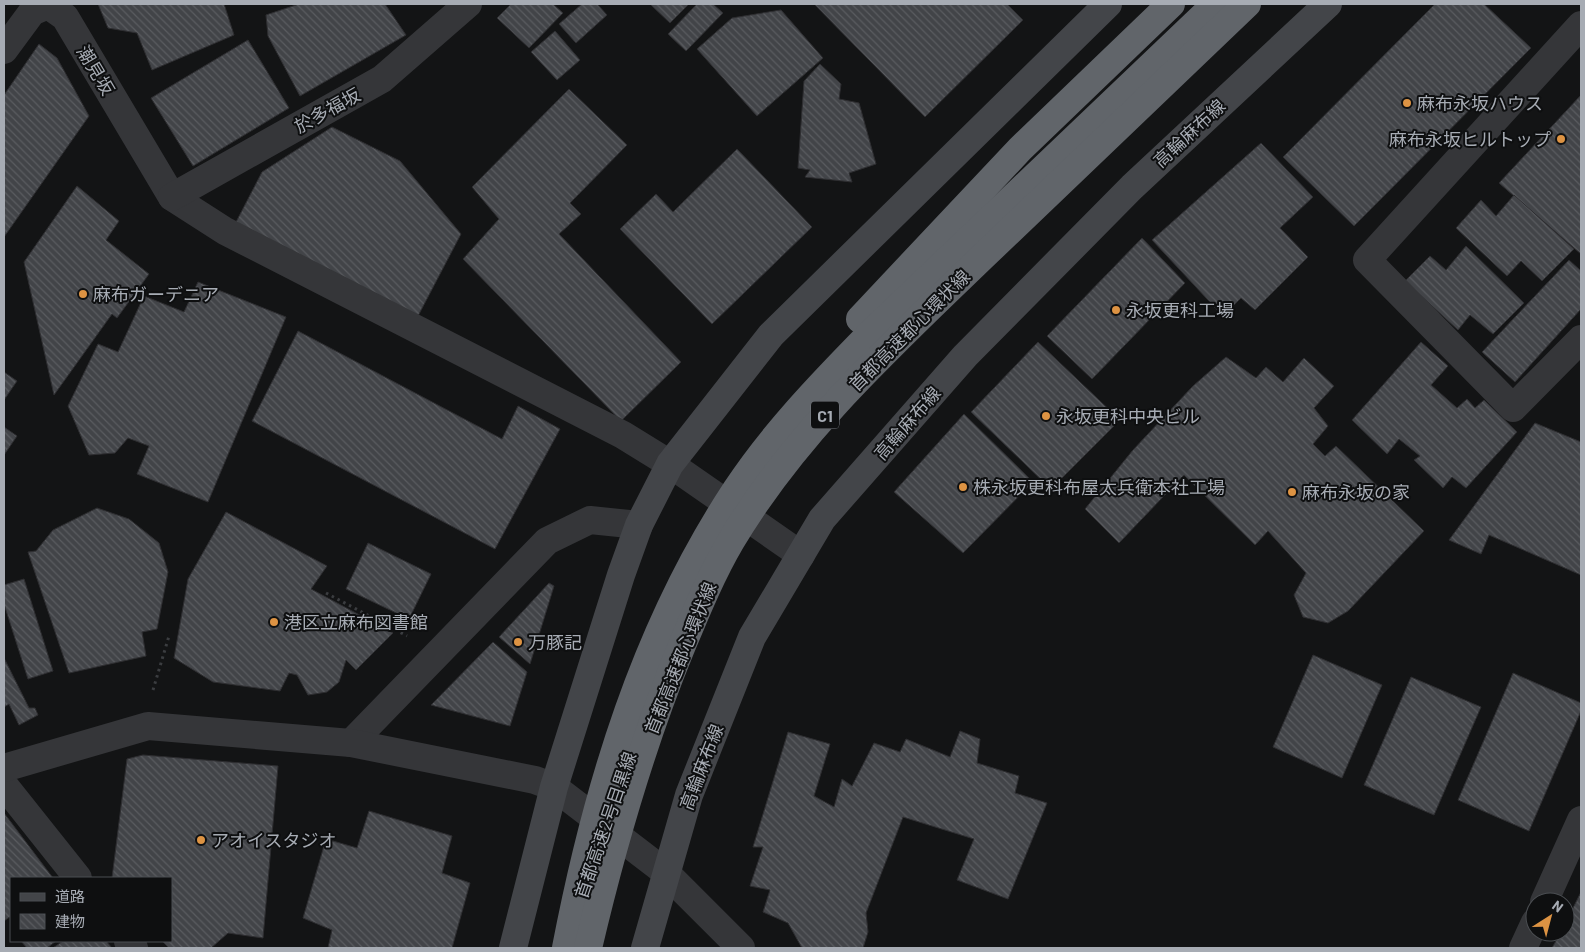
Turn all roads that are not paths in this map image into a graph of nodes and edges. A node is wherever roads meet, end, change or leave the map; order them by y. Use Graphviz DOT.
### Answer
graph roads {
  1 [pos="468,4"];
  2 [pos="1108,4"];
  3 [pos="1171,4"];
  4 [pos="1216,4"];
  5 [pos="1248,4"];
  6 [pos="1328,4"];
  7 [pos="1581,25"];
  8 [pos="4,50"];
  9 [pos="172,197"];
  10 [pos="1581,338"];
  11 [pos="769,446"];
  12 [pos="670,464"];
  13 [pos="639,525"];
  14 [pos="730,543"];
  15 [pos="801,555"];
  16 [pos="620,732"];
  17 [pos="352,743"];
  18 [pos="4,768"];
  19 [pos="4,786"];
  20 [pos="554,786"];
  21 [pos="1581,820"];
  22 [pos="665,872"];
  23 [pos="77,877"];
  24 [pos="1549,892"];
  25 [pos="513,948"];
  26 [pos="546,948"];
  27 [pos="565,948"];
  28 [pos="588,948"];
  29 [pos="645,948"];
  30 [pos="741,948"];
  1 -- 9 [label="street, 於多福坂"];
  2 -- 12 [label="main road"];
  3 -- 11 [label="highway"];
  4 -- 11 [label="highway, 首都高速都心環状線 / C1"];
  5 -- 14 [label="highway, 首都高速都心環状線 / C1"];
  6 -- 15 [label="main road, 高輪麻布線"];
  7 -- 10 [label="street"];
  8 -- 9 [label="street, 潮見坂"];
  9 -- 12 [label="street"];
  11 -- 16 [label="highway, 首都高速都心環状線 / C1"];
  12 -- 13 [label="main road"];
  12 -- 15 [label="street"];
  13 -- 17 [label="street"];
  13 -- 20 [label="main road"];
  14 -- 27 [label="highway, 首都高速2号目黒線"];
  14 -- 28 [label="highway, 首都高速都心環状線 / C1"];
  15 -- 22 [label="main road, 高輪麻布線"];
  16 -- 26 [label="highway, 首都高速2号目黒線"];
  16 -- 27 [label="highway, 首都高速都心環状線 / C1"];
  17 -- 18 [label="street"];
  17 -- 20 [label="street"];
  19 -- 23 [label="street"];
  20 -- 22 [label="street"];
  20 -- 25 [label="main road"];
  21 -- 24 [label="street"];
  22 -- 29 [label="main road, 高輪麻布線"];
  22 -- 30 [label="street"];
}
